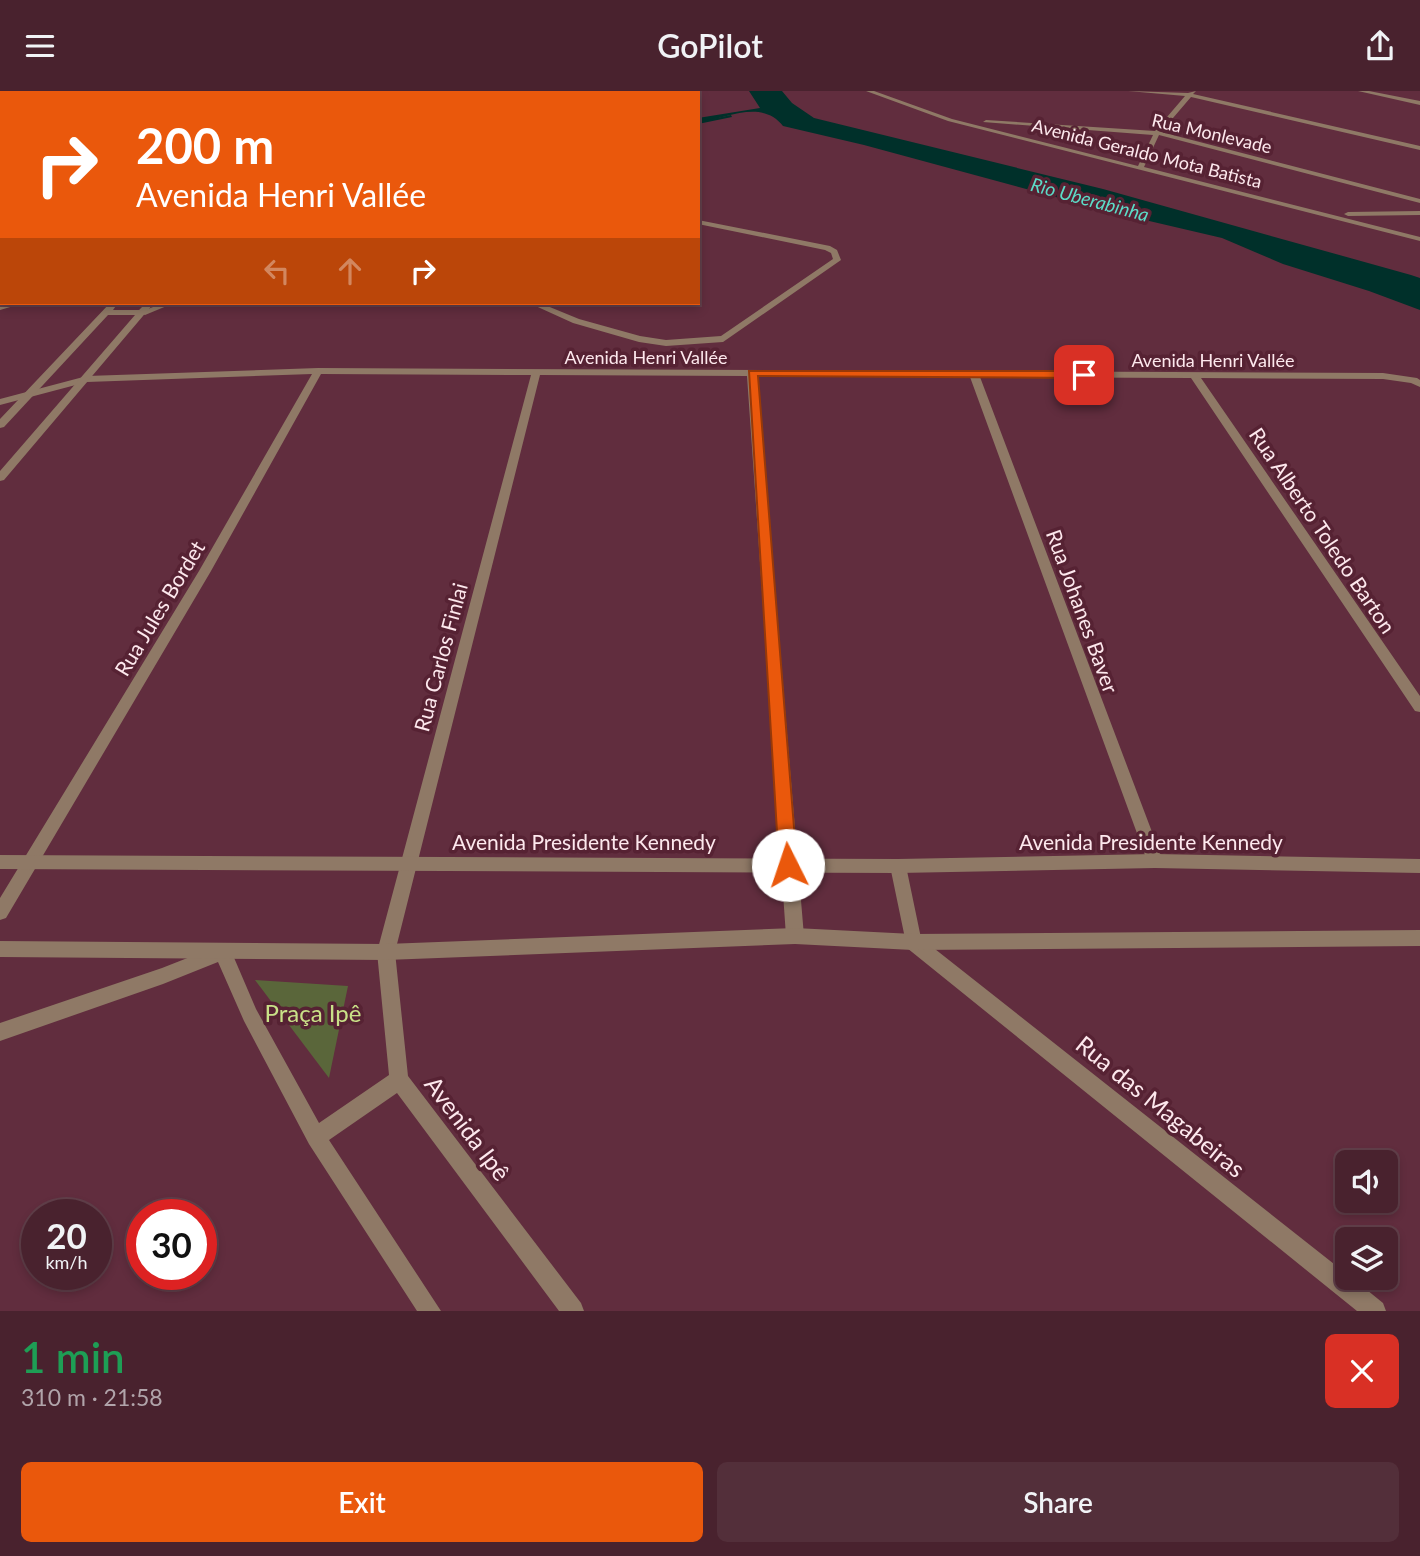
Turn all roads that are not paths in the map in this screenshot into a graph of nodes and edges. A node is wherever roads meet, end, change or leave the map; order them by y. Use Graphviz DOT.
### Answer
graph roads {
  1 [pos="869,91"];
  2 [pos="1131,91"];
  3 [pos="1361,91"];
  4 [pos="1191,93"];
  5 [pos="1420,103"];
  6 [pos="950,120"];
  7 [pos="1157,133"];
  8 [pos="1420,148"];
  9 [pos="1140,168"];
  10 [pos="1420,201"];
  11 [pos="1420,213"];
  12 [pos="1328,215"];
  13 [pos="700,222"];
  14 [pos="1420,239"];
  15 [pos="112,305"];
  16 [pos="148,305"];
  17 [pos="164,305"];
  18 [pos="538,305"];
  19 [pos="106,312"];
  20 [pos="142,313"];
  21 [pos="318,371"];
  22 [pos="536,372"];
  23 [pos="752,373"];
  24 [pos="974,374"];
  25 [pos="1194,375"];
  26 [pos="87,379"];
  27 [pos="1417,382"];
  28 [pos="28,396"];
  29 [pos="0,401"];
  30 [pos="0,425"];
  31 [pos="0,478"];
  32 [pos="1420,707"];
  33 [pos="1155,861"];
  34 [pos="0,862"];
  35 [pos="28,862"];
  36 [pos="410,863"];
  37 [pos="788,865"];
  38 [pos="898,866"];
  39 [pos="1420,866"];
  40 [pos="0,913"];
  41 [pos="795,936"];
  42 [pos="1420,938"];
  43 [pos="913,942"];
  44 [pos="0,949"];
  45 [pos="223,952"];
  46 [pos="386,952"];
  47 [pos="0,1032"];
  48 [pos="399,1080"];
  49 [pos="316,1137"];
  50 [pos="430,1311"];
  51 [pos="573,1311"];
  52 [pos="1375,1311"];
  1 -- 6 [label="street, Avenida Geraldo Mota Batista"];
  2 -- 4 [label="street"];
  3 -- 5 [label="street"];
  4 -- 7 [label="street"];
  4 -- 8 [label="street"];
  6 -- 7 [label="street, Rua Monlevade"];
  6 -- 9 [label="street, Avenida Geraldo Mota Batista"];
  7 -- 9 [label="street"];
  7 -- 10 [label="street, Rua Monlevade"];
  9 -- 12 [label="street, Avenida Geraldo Mota Batista"];
  11 -- 12 [label="street"];
  12 -- 14 [label="street, Avenida Geraldo Mota Batista"];
  13 -- 18 [label="street"];
  15 -- 19 [label="street"];
  16 -- 20 [label="street"];
  17 -- 20 [label="street"];
  19 -- 20 [label="street"];
  19 -- 28 [label="street"];
  20 -- 26 [label="street"];
  21 -- 22 [label="street, Avenida Henri Vallée"];
  21 -- 26 [label="street, Avenida Henri Vallée"];
  21 -- 35 [label="street, Rua Jules Bordet"];
  22 -- 23 [label="street, Avenida Henri Vallée"];
  22 -- 36 [label="street, Rua Carlos Finlai"];
  23 -- 24 [label="street, Avenida Henri Vallée"];
  23 -- 37 [label="street"];
  24 -- 25 [label="street, Avenida Henri Vallée"];
  24 -- 33 [label="street, Rua Johanes Baver"];
  25 -- 27 [label="street, Avenida Henri Vallée"];
  25 -- 32 [label="street, Rua Alberto Toledo Barton"];
  26 -- 28 [label="street, Avenida Henri Vallée"];
  26 -- 31 [label="street"];
  28 -- 29 [label="street, Avenida Henri Vallée"];
  28 -- 30 [label="street"];
  33 -- 38 [label="street, Avenida Presidente Kennedy"];
  33 -- 39 [label="street, Avenida Presidente Kennedy"];
  34 -- 35 [label="street, Avenida Presidente Kennedy"];
  35 -- 36 [label="street, Avenida Presidente Kennedy"];
  35 -- 40 [label="street, Rua Jules Bordet"];
  36 -- 37 [label="street, Avenida Presidente Kennedy"];
  36 -- 46 [label="street, Rua Carlos Finlai"];
  37 -- 38 [label="street, Avenida Presidente Kennedy"];
  37 -- 41 [label="street"];
  38 -- 43 [label="street"];
  41 -- 43 [label="street"];
  41 -- 46 [label="street"];
  42 -- 43 [label="street"];
  43 -- 52 [label="street, Rua das Magabeiras"];
  44 -- 45 [label="street"];
  45 -- 46 [label="street"];
  45 -- 47 [label="street"];
  45 -- 49 [label="street"];
  46 -- 48 [label="street, Avenida Ipê"];
  48 -- 49 [label="street"];
  48 -- 51 [label="street, Avenida Ipê"];
  49 -- 50 [label="street"];
}
